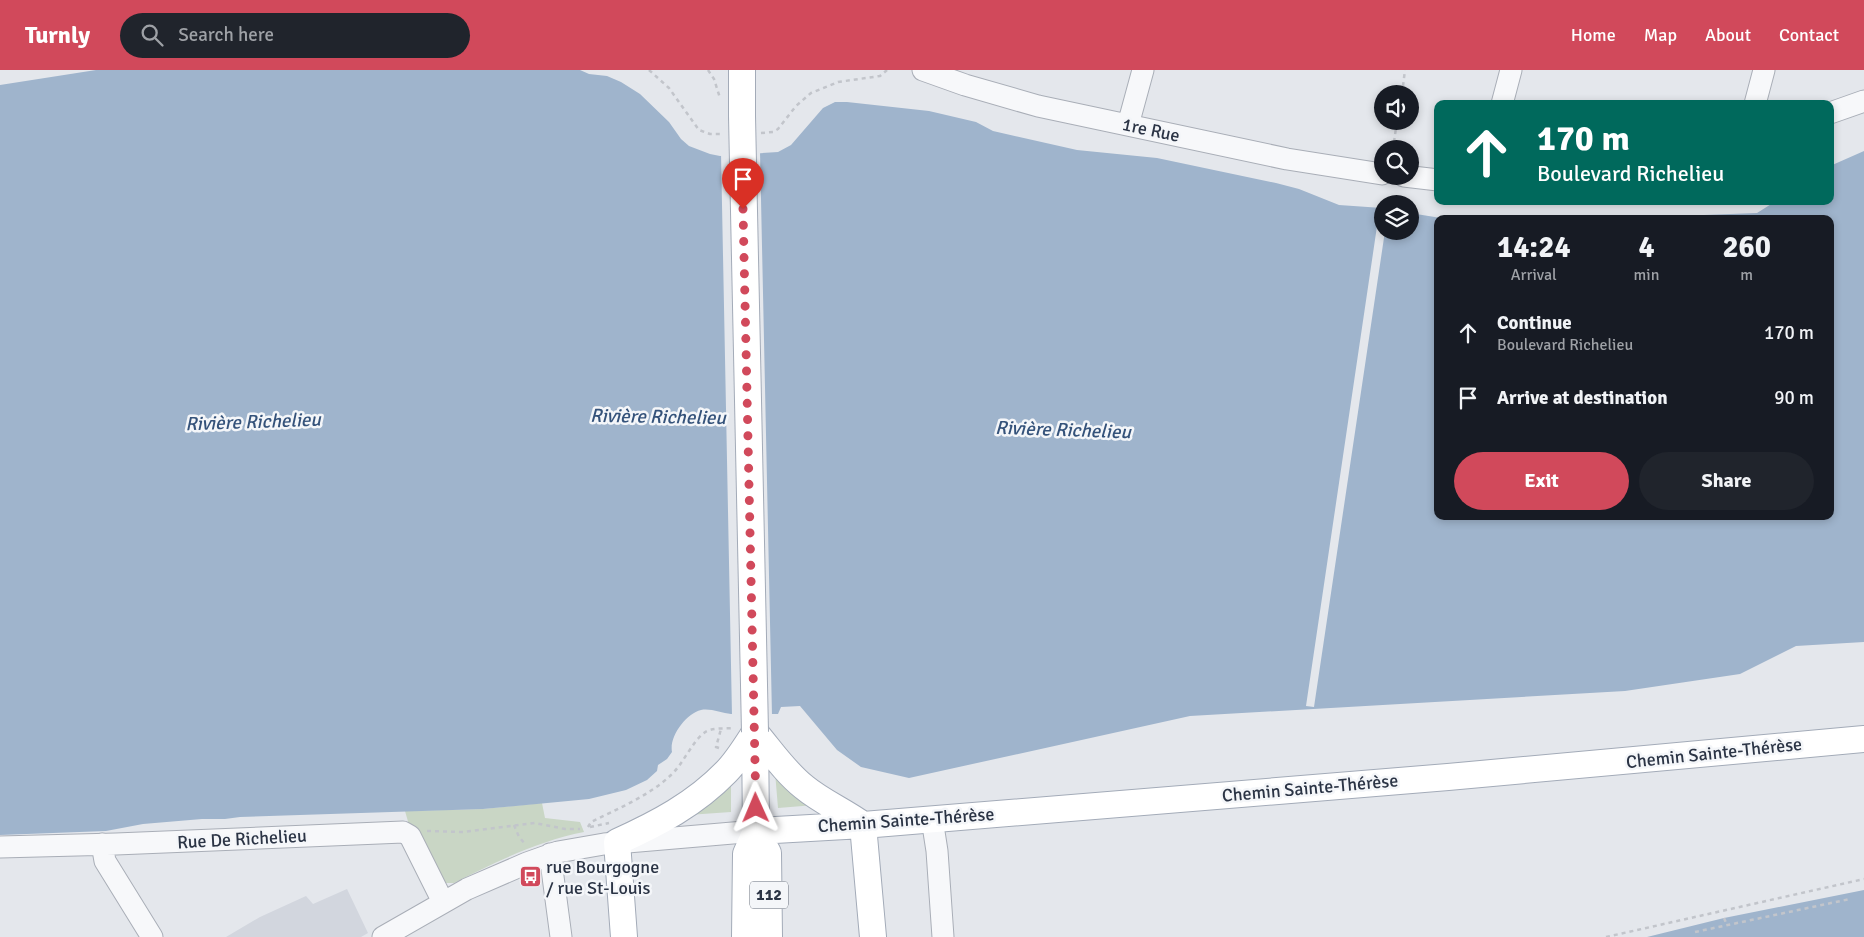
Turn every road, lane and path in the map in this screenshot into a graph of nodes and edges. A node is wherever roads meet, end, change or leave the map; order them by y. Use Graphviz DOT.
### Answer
graph roads {
  1 [pos="708,70"];
  2 [pos="725,70"];
  3 [pos="759,70"];
  4 [pos="924,70"];
  5 [pos="1143,70"];
  6 [pos="1405,70"];
  7 [pos="1511,70"];
  8 [pos="1764,70"];
  9 [pos="1403,85"];
  10 [pos="735,87"];
  11 [pos="1503,100"];
  12 [pos="1756,100"];
  13 [pos="1864,101"];
  14 [pos="1834,112"];
  15 [pos="1128,126"];
  16 [pos="1374,173"];
  17 [pos="1419,178"];
  18 [pos="1434,180"];
  19 [pos="721,729"];
  20 [pos="747,730"];
  21 [pos="1864,739"];
  22 [pos="717,745"];
  23 [pos="932,819"];
  24 [pos="863,824"];
  25 [pos="514,825"];
  26 [pos="588,827"];
  27 [pos="422,831"];
  28 [pos="756,831"];
  29 [pos="615,832"];
  30 [pos="102,844"];
  31 [pos="0,847"];
  32 [pos="529,848"];
  33 [pos="550,854"];
  34 [pos="1864,879"];
  35 [pos="1850,899"];
  36 [pos="443,902"];
  37 [pos="1724,918"];
  38 [pos="1727,925"];
  39 [pos="1695,932"];
  40 [pos="152,937"];
  41 [pos="383,937"];
  42 [pos="561,937"];
  43 [pos="624,937"];
  44 [pos="745,937"];
  45 [pos="769,937"];
  46 [pos="873,937"];
  47 [pos="943,937"];
  48 [pos="1606,937"];
  1 -- 10 [label="path"];
  2 -- 10 [label="main road"];
  3 -- 10 [label="main road"];
  4 -- 15 [label="street, 1re Rue"];
  5 -- 15 [label="street"];
  6 -- 9 [label="path"];
  7 -- 11 [label="street"];
  8 -- 12 [label="street"];
  10 -- 20 [label="main road, 112, bridge"];
  13 -- 14 [label="street"];
  15 -- 16 [label="street, 1re Rue"];
  17 -- 18 [label="street"];
  19 -- 20 [label="path"];
  19 -- 22 [label="path"];
  19 -- 26 [label="path"];
  20 -- 24 [label="main road"];
  20 -- 28 [label="main road, 112"];
  20 -- 29 [label="main road"];
  21 -- 23 [label="main road, Chemin Sainte-Thérèse"];
  23 -- 24 [label="main road, Chemin Sainte-Thérèse"];
  23 -- 47 [label="street"];
  24 -- 28 [label="main road, Chemin Sainte-Thérèse"];
  24 -- 46 [label="main road"];
  25 -- 26 [label="path"];
  25 -- 27 [label="path"];
  25 -- 32 [label="path"];
  26 -- 29 [label="path"];
  28 -- 29 [label="street"];
  28 -- 44 [label="main road, 112"];
  28 -- 45 [label="main road, 112"];
  29 -- 33 [label="street"];
  29 -- 43 [label="main road"];
  30 -- 31 [label="street, Rue De Richelieu"];
  30 -- 36 [label="street, Rue De Richelieu"];
  30 -- 40 [label="street"];
  33 -- 36 [label="street"];
  33 -- 42 [label="street"];
  34 -- 48 [label="path"];
  35 -- 38 [label="path"];
  36 -- 41 [label="street"];
  37 -- 38 [label="path"];
  38 -- 39 [label="path"];
}
